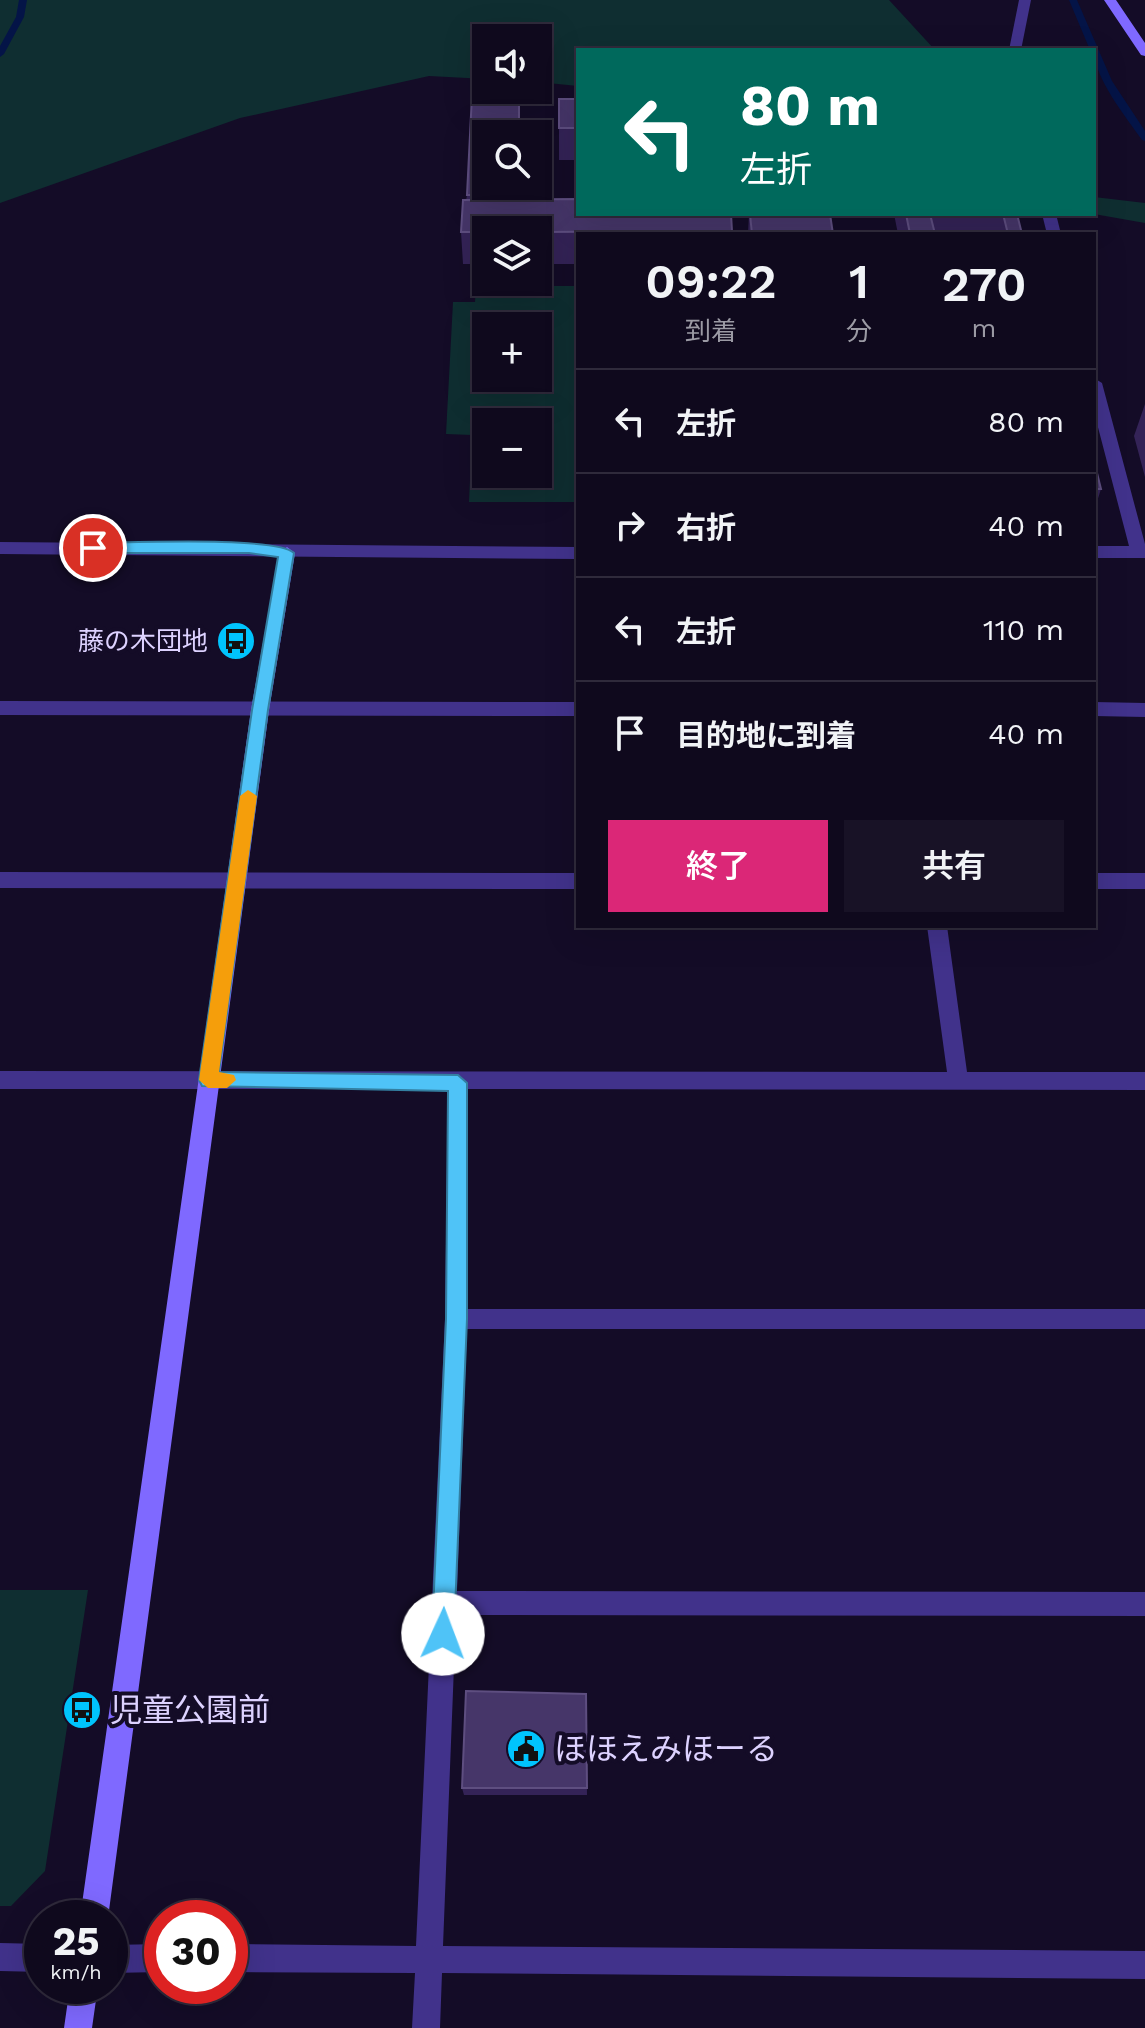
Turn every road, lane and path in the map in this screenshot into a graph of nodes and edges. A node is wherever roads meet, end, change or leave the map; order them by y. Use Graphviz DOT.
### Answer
graph roads {
  1 [pos="1025,0"];
  2 [pos="1110,0"];
  3 [pos="1015,48"];
  4 [pos="1145,52"];
  5 [pos="1096,390"];
  6 [pos="0,548"];
  7 [pos="1096,552"];
  8 [pos="1142,552"];
  9 [pos="287,553"];
  10 [pos="576,553"];
  11 [pos="0,708"];
  12 [pos="576,709"];
  13 [pos="1096,709"];
  14 [pos="260,710"];
  15 [pos="1145,710"];
  16 [pos="0,880"];
  17 [pos="236,881"];
  18 [pos="576,881"];
  19 [pos="1096,881"];
  20 [pos="1145,881"];
  21 [pos="937,928"];
  22 [pos="0,1080"];
  23 [pos="208,1080"];
  24 [pos="958,1080"];
  25 [pos="1145,1081"];
  26 [pos="458,1083"];
  27 [pos="456,1319"];
  28 [pos="1145,1319"];
  29 [pos="444,1603"];
  30 [pos="1145,1604"];
  31 [pos="96,1900"];
  32 [pos="0,1957"];
  33 [pos="24,1958"];
  34 [pos="248,1958"];
  35 [pos="429,1960"];
  36 [pos="1145,1965"];
  37 [pos="81,2004"];
  38 [pos="78,2028"];
  39 [pos="426,2028"];
  1 -- 3 [label="street"];
  2 -- 4 [label="street"];
  5 -- 8 [label="street"];
  6 -- 9 [label="street"];
  7 -- 8 [label="street"];
  9 -- 10 [label="street"];
  9 -- 14 [label="street"];
  11 -- 14 [label="street"];
  12 -- 14 [label="street"];
  13 -- 15 [label="street"];
  14 -- 17 [label="street"];
  16 -- 17 [label="street"];
  17 -- 18 [label="street"];
  17 -- 23 [label="street"];
  19 -- 20 [label="street"];
  21 -- 24 [label="street"];
  22 -- 23 [label="street"];
  23 -- 26 [label="street"];
  23 -- 31 [label="street"];
  24 -- 25 [label="street"];
  24 -- 26 [label="street"];
  26 -- 27 [label="street"];
  27 -- 28 [label="street"];
  27 -- 29 [label="street"];
  29 -- 30 [label="street"];
  29 -- 35 [label="street"];
  32 -- 33 [label="street"];
  34 -- 35 [label="street"];
  35 -- 36 [label="street"];
  35 -- 39 [label="street"];
  37 -- 38 [label="street"];
}
